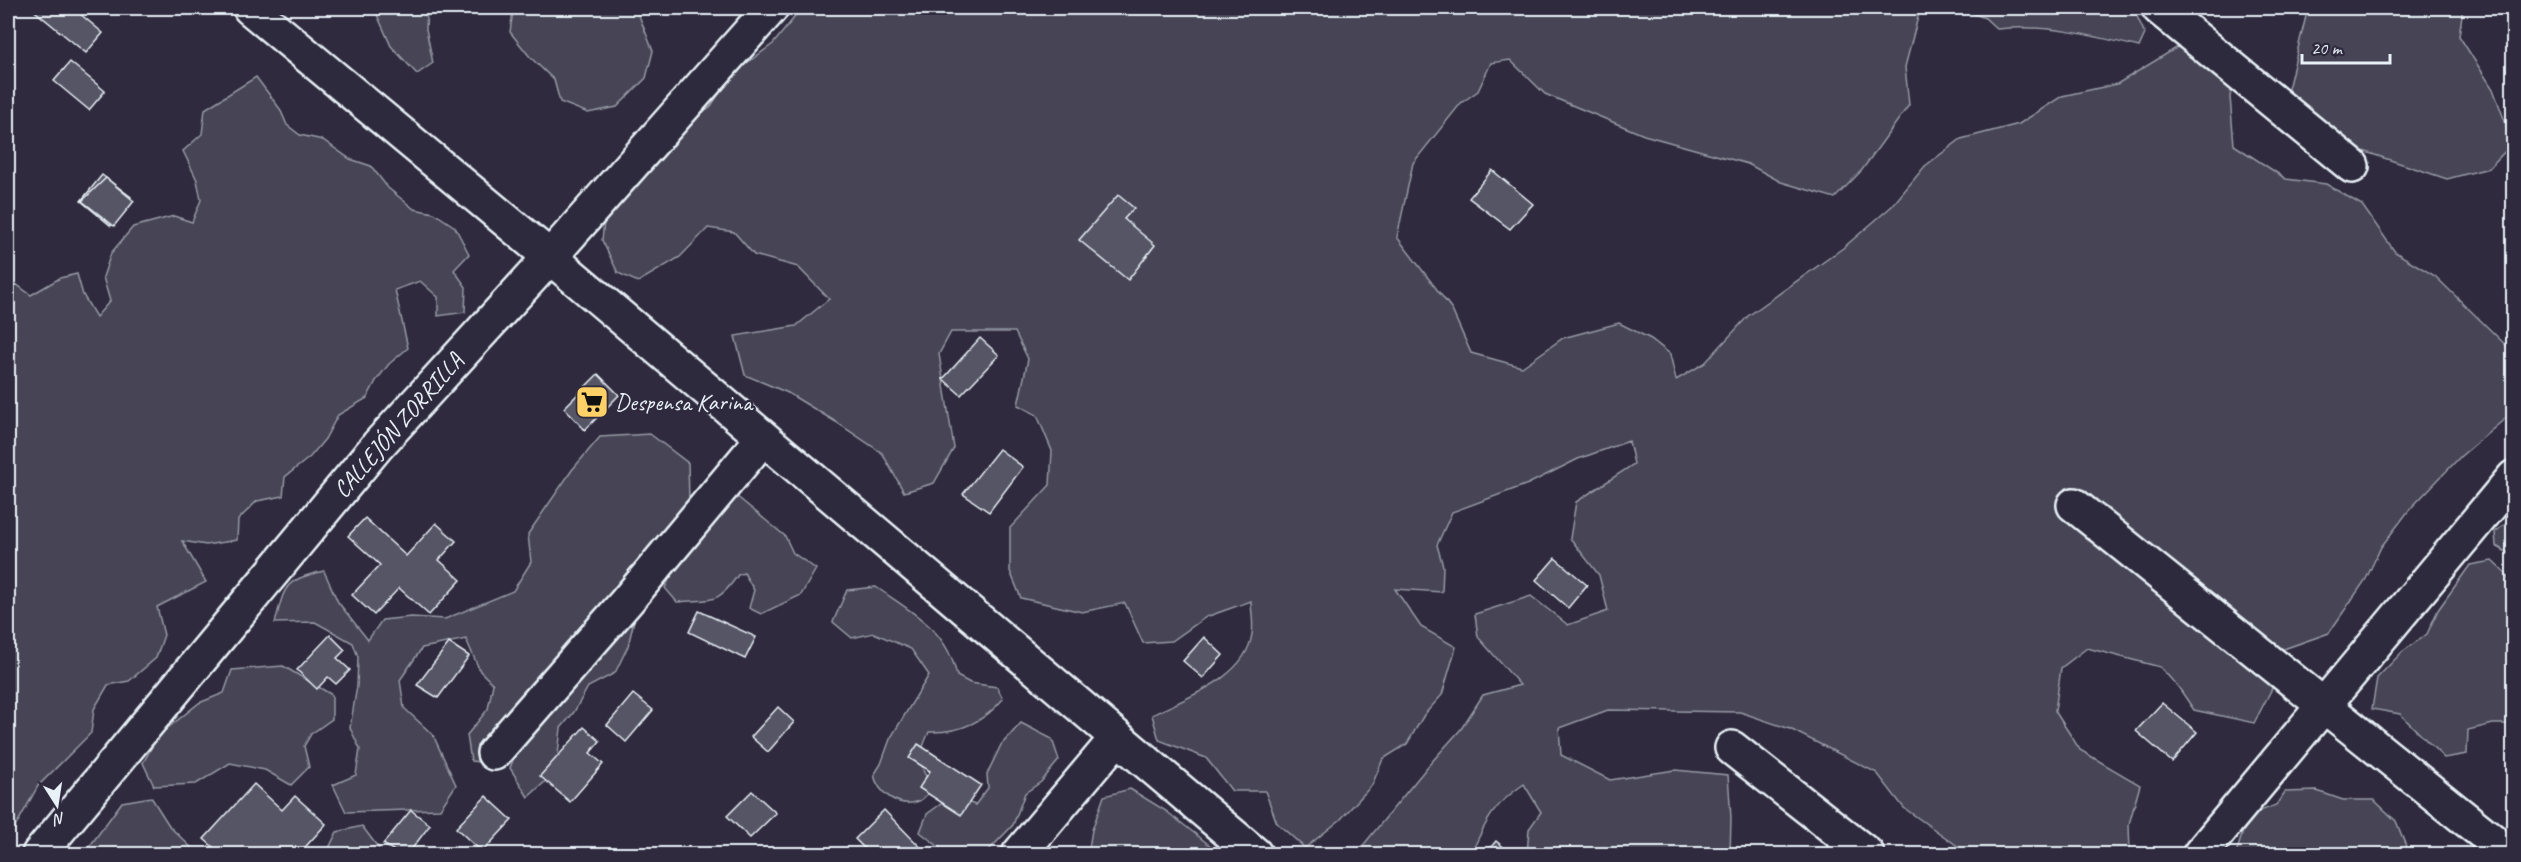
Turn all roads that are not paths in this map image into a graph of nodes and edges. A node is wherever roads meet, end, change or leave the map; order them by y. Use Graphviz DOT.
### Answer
graph roads {
  1 [pos="250,8"];
  2 [pos="771,8"];
  3 [pos="2159,8"];
  4 [pos="2352,166"];
  5 [pos="550,257"];
  6 [pos="763,438"];
  7 [pos="2514,477"];
  8 [pos="2074,505"];
  9 [pos="2323,706"];
  10 [pos="1117,738"];
  11 [pos="1732,748"];
  12 [pos="494,753"];
  13 [pos="39,855"];
  14 [pos="1019,855"];
  15 [pos="1255,855"];
  16 [pos="1867,855"];
  17 [pos="2200,855"];
  18 [pos="2508,855"];
  1 -- 5 [label="street"];
  2 -- 5 [label="street, CALLEJÓN ZORRILLA"];
  3 -- 4 [label="street"];
  5 -- 6 [label="street"];
  5 -- 13 [label="street, CALLEJÓN ZORRILLA"];
  6 -- 10 [label="street"];
  6 -- 12 [label="street"];
  7 -- 9 [label="street"];
  8 -- 9 [label="street"];
  9 -- 17 [label="street"];
  9 -- 18 [label="street"];
  10 -- 14 [label="street"];
  10 -- 15 [label="street"];
  11 -- 16 [label="street"];
}
